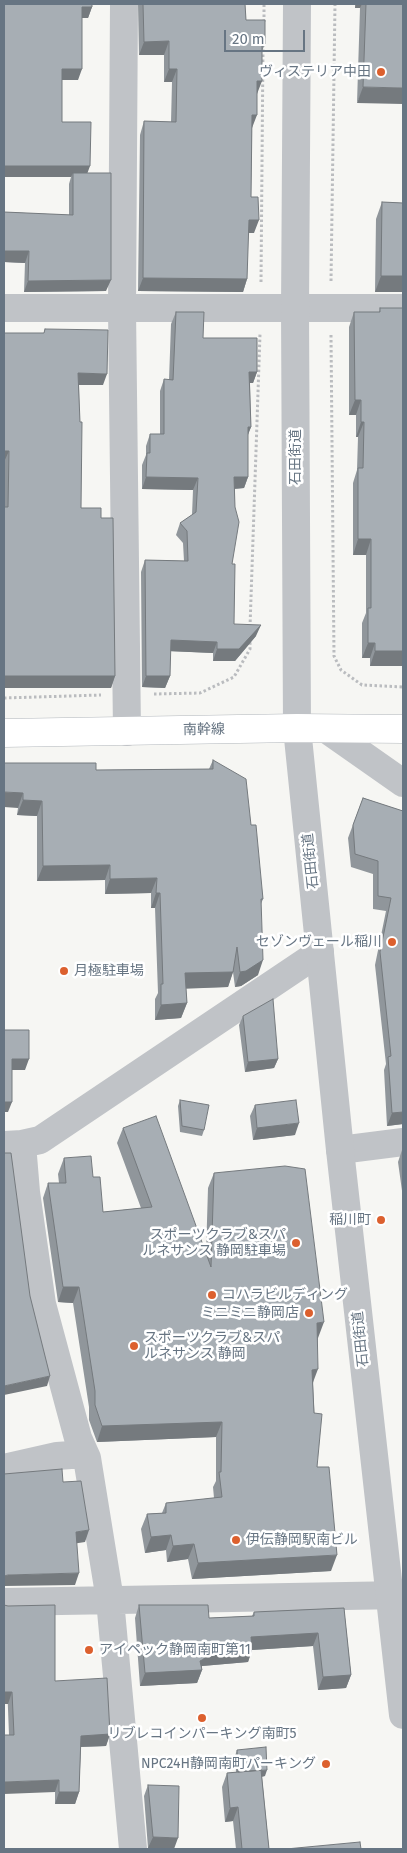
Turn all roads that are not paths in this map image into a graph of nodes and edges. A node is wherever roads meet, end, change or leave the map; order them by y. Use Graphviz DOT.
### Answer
graph roads {
  1 [pos="124,4"];
  2 [pos="297,4"];
  3 [pos="4,308"];
  4 [pos="122,308"];
  5 [pos="403,308"];
  6 [pos="295,309"];
  7 [pos="298,728"];
  8 [pos="326,729"];
  9 [pos="403,729"];
  10 [pos="127,732"];
  11 [pos="4,733"];
  12 [pos="403,783"];
  13 [pos="320,952"];
  14 [pos="403,1142"];
  15 [pos="13,1144"];
  16 [pos="340,1150"];
  17 [pos="85,1454"];
  18 [pos="4,1468"];
  19 [pos="396,1596"];
  20 [pos="110,1600"];
  21 [pos="4,1602"];
  22 [pos="403,1715"];
  23 [pos="134,1849"];
  1 -- 4 [label="street"];
  2 -- 6 [label="street, 石田街道"];
  3 -- 4 [label="street"];
  4 -- 6 [label="street"];
  4 -- 10 [label="street"];
  5 -- 6 [label="street"];
  6 -- 7 [label="street, 石田街道"];
  7 -- 8 [label="main road, 南幹線"];
  7 -- 10 [label="main road, 南幹線"];
  7 -- 13 [label="street, 石田街道"];
  8 -- 9 [label="main road, 南幹線"];
  8 -- 12 [label="street"];
  10 -- 11 [label="main road, 南幹線"];
  13 -- 15 [label="street"];
  13 -- 16 [label="street, 石田街道"];
  14 -- 16 [label="street"];
  15 -- 17 [label="street"];
  16 -- 19 [label="street, 石田街道"];
  17 -- 18 [label="street"];
  17 -- 20 [label="street"];
  19 -- 20 [label="street"];
  19 -- 22 [label="street, 石田街道"];
  20 -- 21 [label="street"];
  20 -- 23 [label="street"];
}
